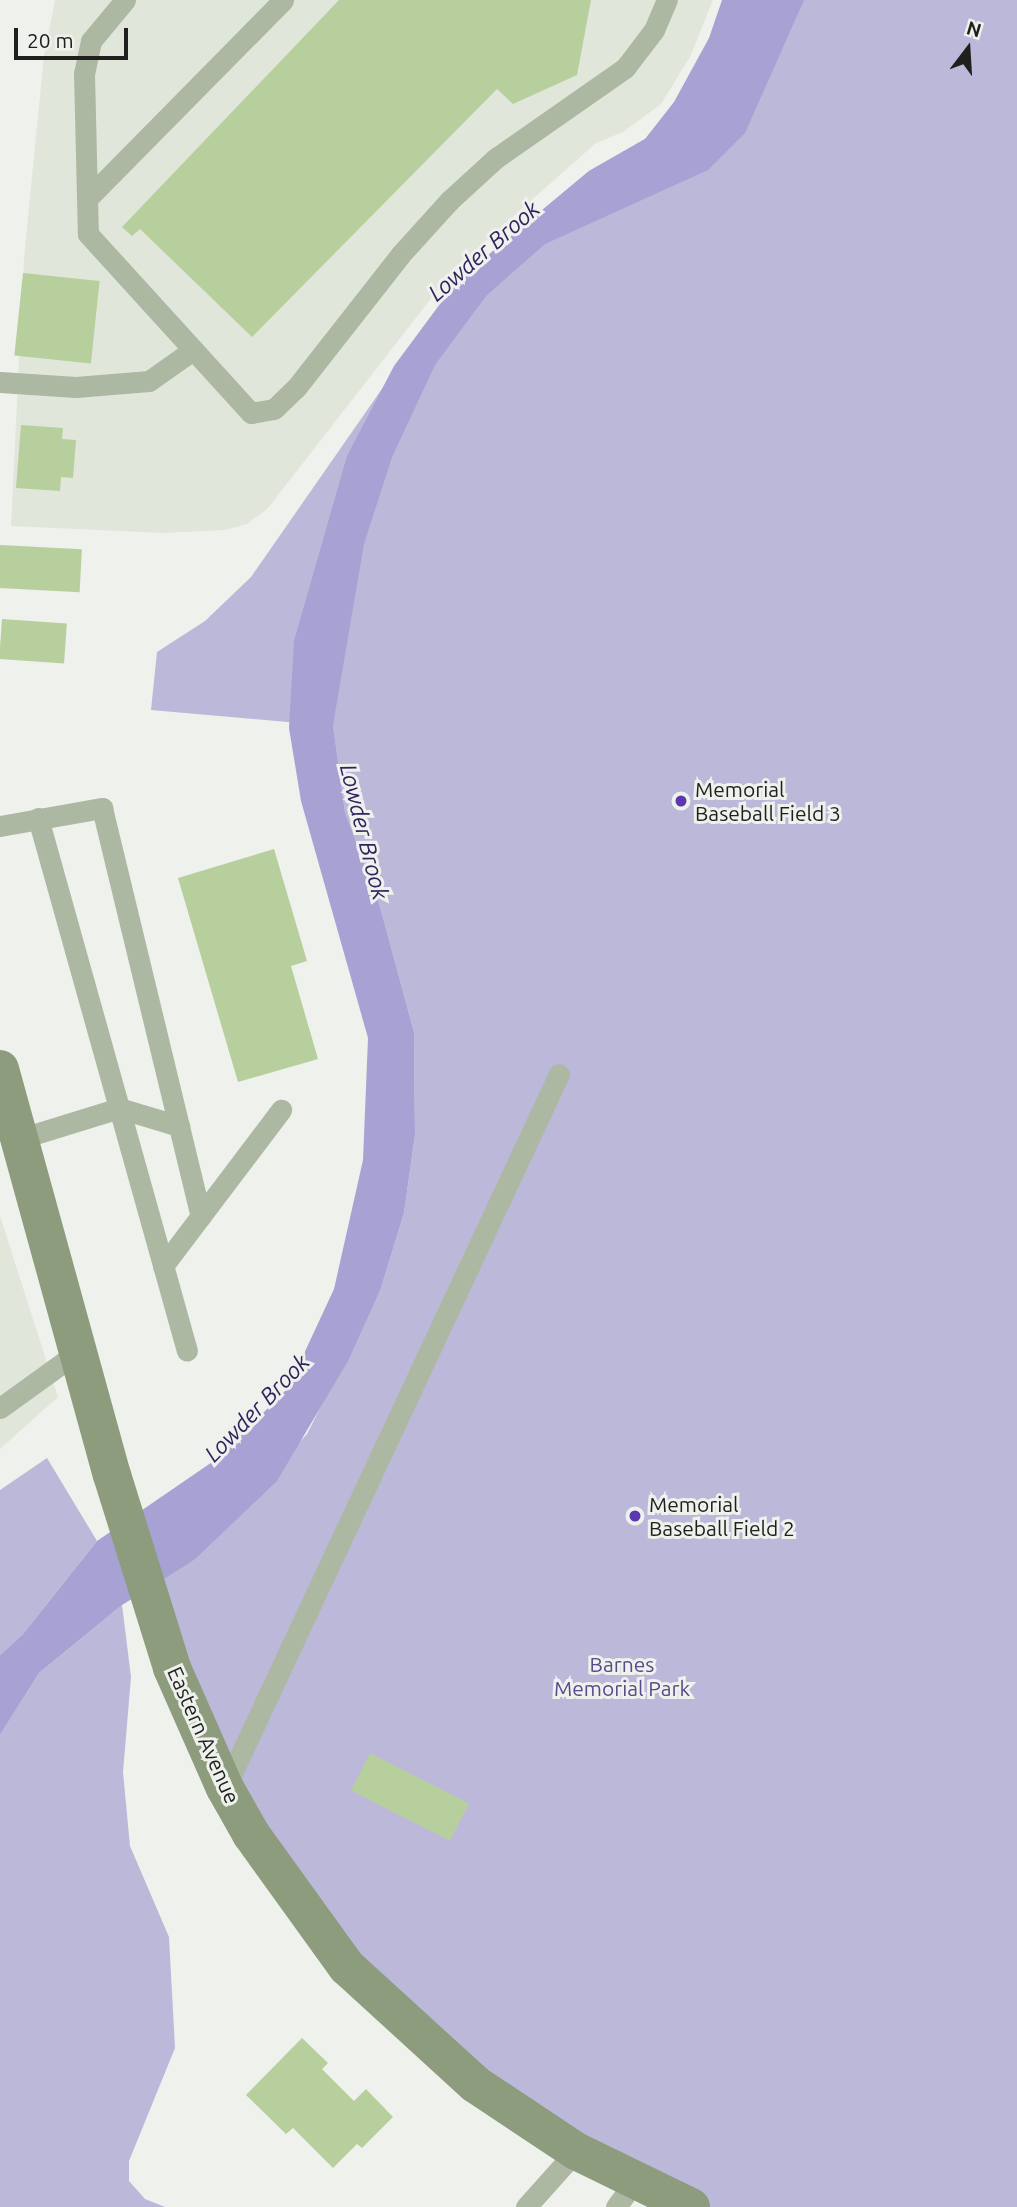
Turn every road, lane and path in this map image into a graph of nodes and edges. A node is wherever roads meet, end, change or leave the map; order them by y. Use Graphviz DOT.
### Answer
graph roads {
  1 [pos="125,0"];
  2 [pos="283,0"];
  3 [pos="667,0"];
  4 [pos="88,198"];
  5 [pos="193,350"];
  6 [pos="0,382"];
  7 [pos="38,818"];
  8 [pos="0,825"];
  9 [pos="0,1069"];
  10 [pos="559,1074"];
  11 [pos="119,1108"];
  12 [pos="281,1110"];
  13 [pos="179,1126"];
  14 [pos="19,1139"];
  15 [pos="201,1216"];
  16 [pos="163,1266"];
  17 [pos="79,1351"];
  18 [pos="187,1351"];
  19 [pos="0,1408"];
  20 [pos="225,1788"];
  21 [pos="576,2151"];
  22 [pos="625,2194"];
  23 [pos="526,2207"];
  24 [pos="691,2207"];
  1 -- 4 [label="lane"];
  2 -- 4 [label="lane"];
  3 -- 5 [label="lane"];
  4 -- 5 [label="lane"];
  5 -- 6 [label="lane"];
  7 -- 8 [label="lane"];
  7 -- 11 [label="lane"];
  7 -- 13 [label="lane"];
  9 -- 14 [label="main road, Eastern Avenue"];
  10 -- 20 [label="lane"];
  11 -- 13 [label="lane"];
  11 -- 14 [label="lane"];
  11 -- 16 [label="lane"];
  12 -- 15 [label="lane"];
  13 -- 15 [label="lane"];
  14 -- 17 [label="main road, Eastern Avenue"];
  15 -- 16 [label="lane"];
  16 -- 18 [label="lane"];
  17 -- 19 [label="lane"];
  17 -- 20 [label="main road, Eastern Avenue"];
  20 -- 21 [label="main road, Eastern Avenue"];
  21 -- 22 [label="main road, Eastern Avenue"];
  21 -- 23 [label="lane"];
  22 -- 24 [label="main road, Eastern Avenue"];
}
